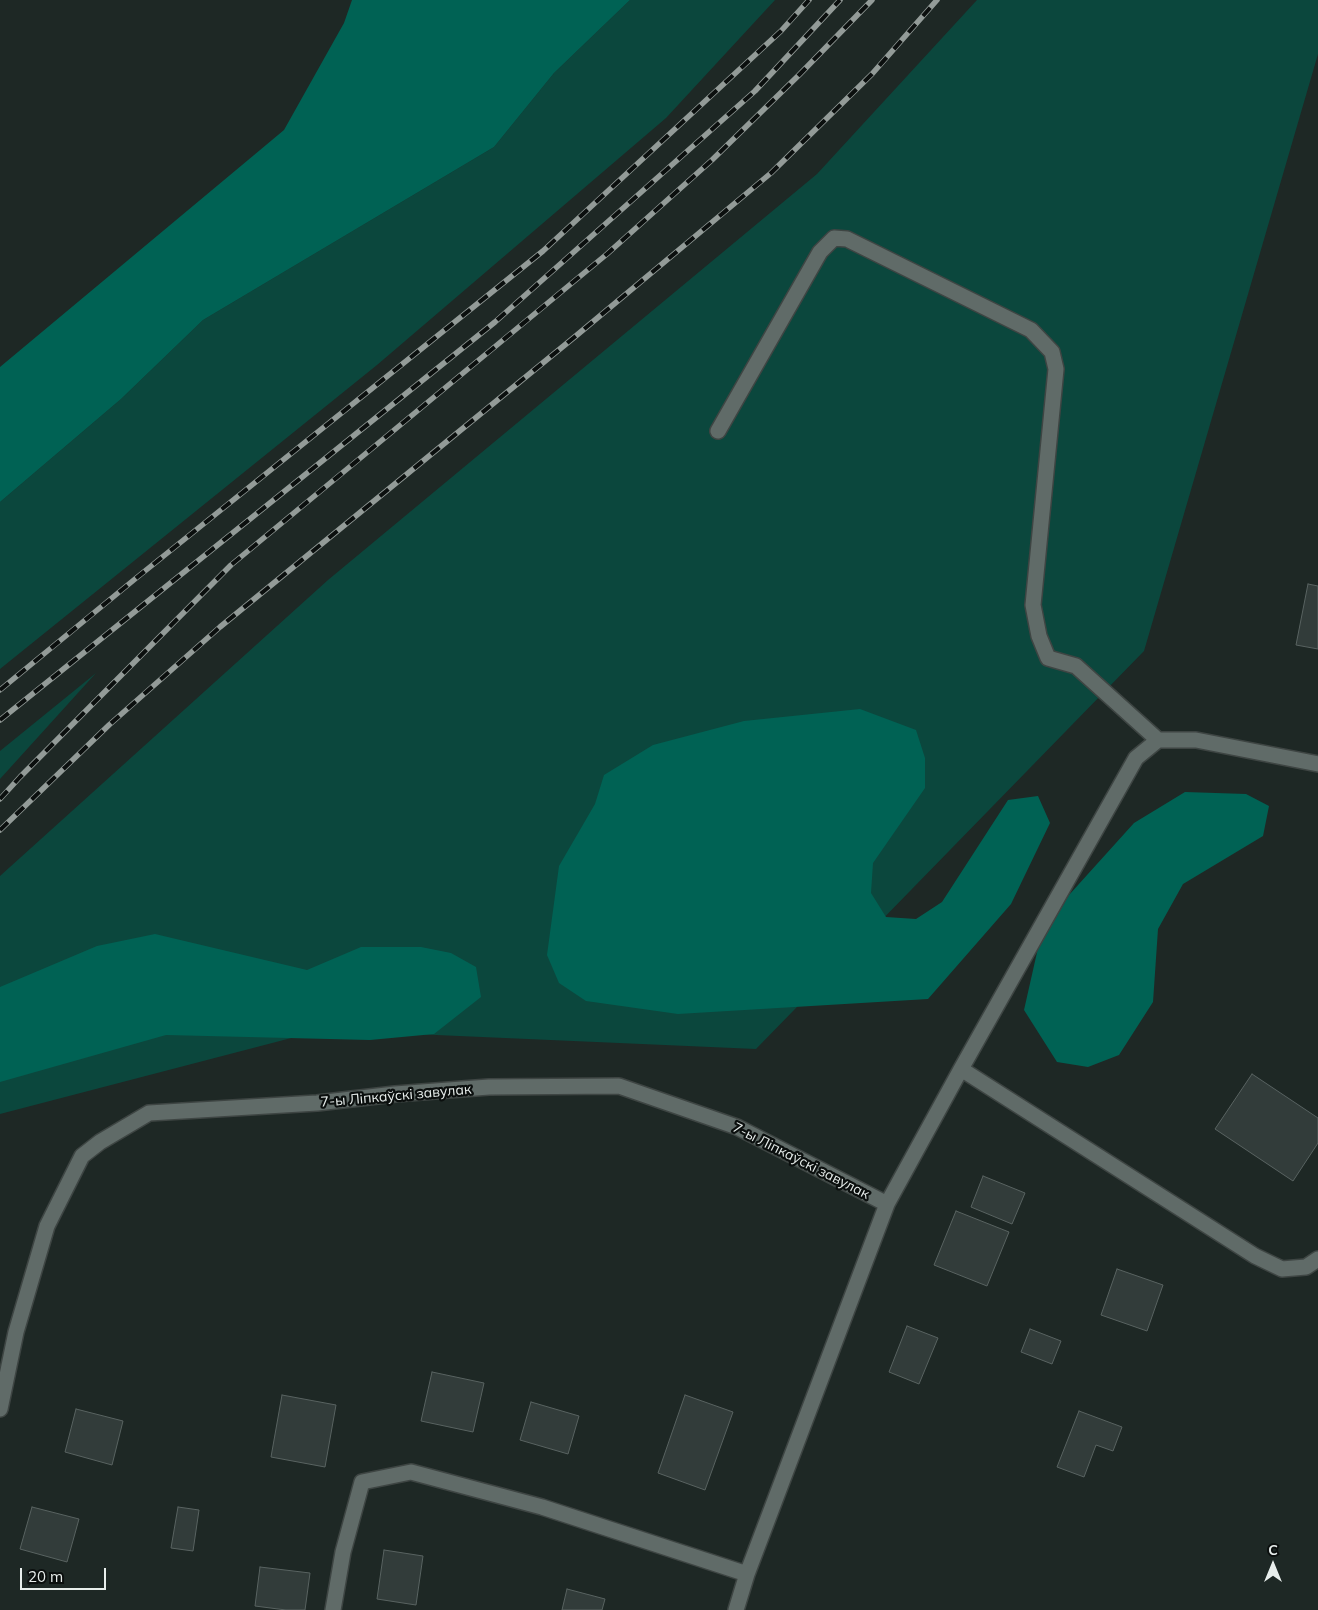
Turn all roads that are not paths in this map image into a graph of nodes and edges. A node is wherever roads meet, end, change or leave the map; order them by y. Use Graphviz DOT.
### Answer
graph roads {
  1 [pos="718,431"];
  2 [pos="1158,740"];
  3 [pos="1318,764"];
  4 [pos="961,1069"];
  5 [pos="887,1204"];
  6 [pos="1318,1259"];
  7 [pos="0,1409"];
  8 [pos="747,1574"];
  9 [pos="333,1610"];
  10 [pos="736,1610"];
  1 -- 2 [label="street"];
  2 -- 3 [label="street"];
  2 -- 4 [label="street"];
  4 -- 5 [label="street"];
  4 -- 6 [label="street"];
  5 -- 7 [label="street, 7-ы Ліпкаўскі завулак"];
  5 -- 8 [label="street"];
  8 -- 9 [label="street"];
  8 -- 10 [label="street"];
}
